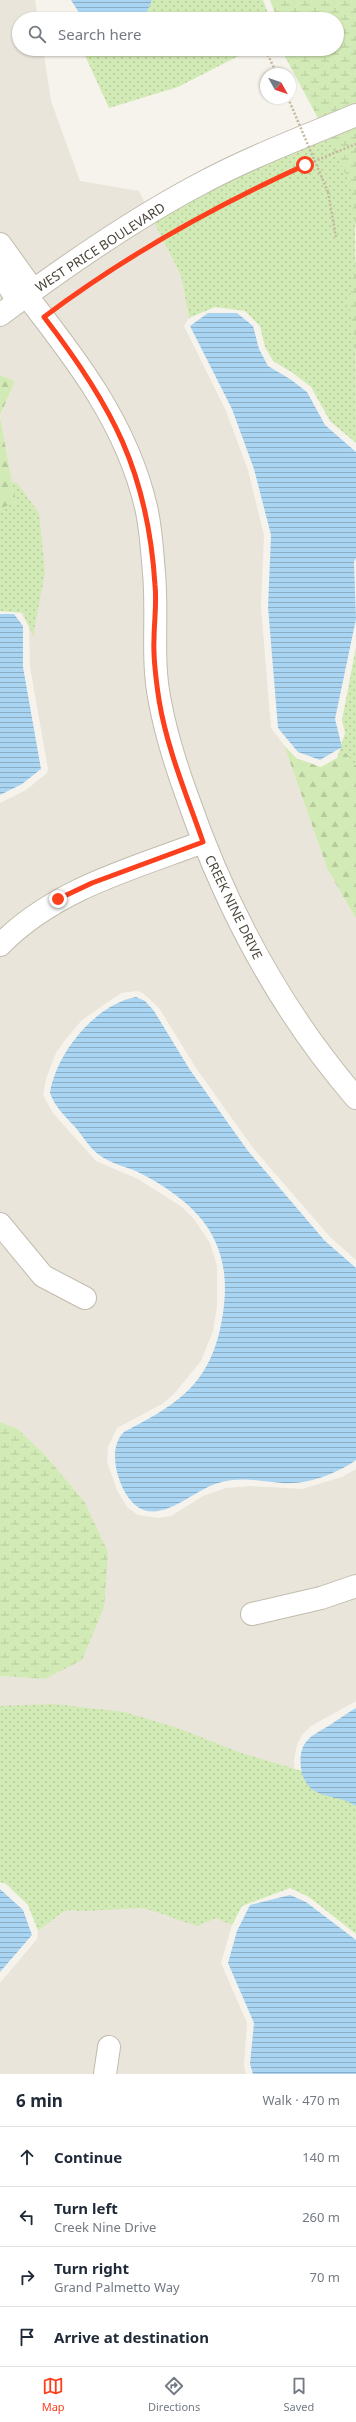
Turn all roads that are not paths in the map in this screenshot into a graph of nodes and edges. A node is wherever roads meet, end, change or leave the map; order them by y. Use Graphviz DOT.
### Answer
graph roads {
  1 [pos="356,115"];
  2 [pos="0,244"];
  3 [pos="0,273"];
  4 [pos="26,295"];
  5 [pos="0,315"];
  6 [pos="203,842"];
  7 [pos="0,945"];
  8 [pos="356,1098"];
  9 [pos="0,1224"];
  10 [pos="85,1298"];
  11 [pos="356,1586"];
  12 [pos="252,1614"];
  13 [pos="109,2047"];
  14 [pos="105,2074"];
  1 -- 4 [label="street, WEST PRICE BOULEVARD"];
  2 -- 4 [label="street"];
  3 -- 4 [label="street"];
  4 -- 5 [label="street, WEST PRICE BOULEVARD"];
  4 -- 6 [label="street, CREEK NINE DRIVE"];
  6 -- 7 [label="street"];
  6 -- 8 [label="street, CREEK NINE DRIVE"];
  9 -- 10 [label="street"];
  11 -- 12 [label="street"];
  13 -- 14 [label="street"];
}
